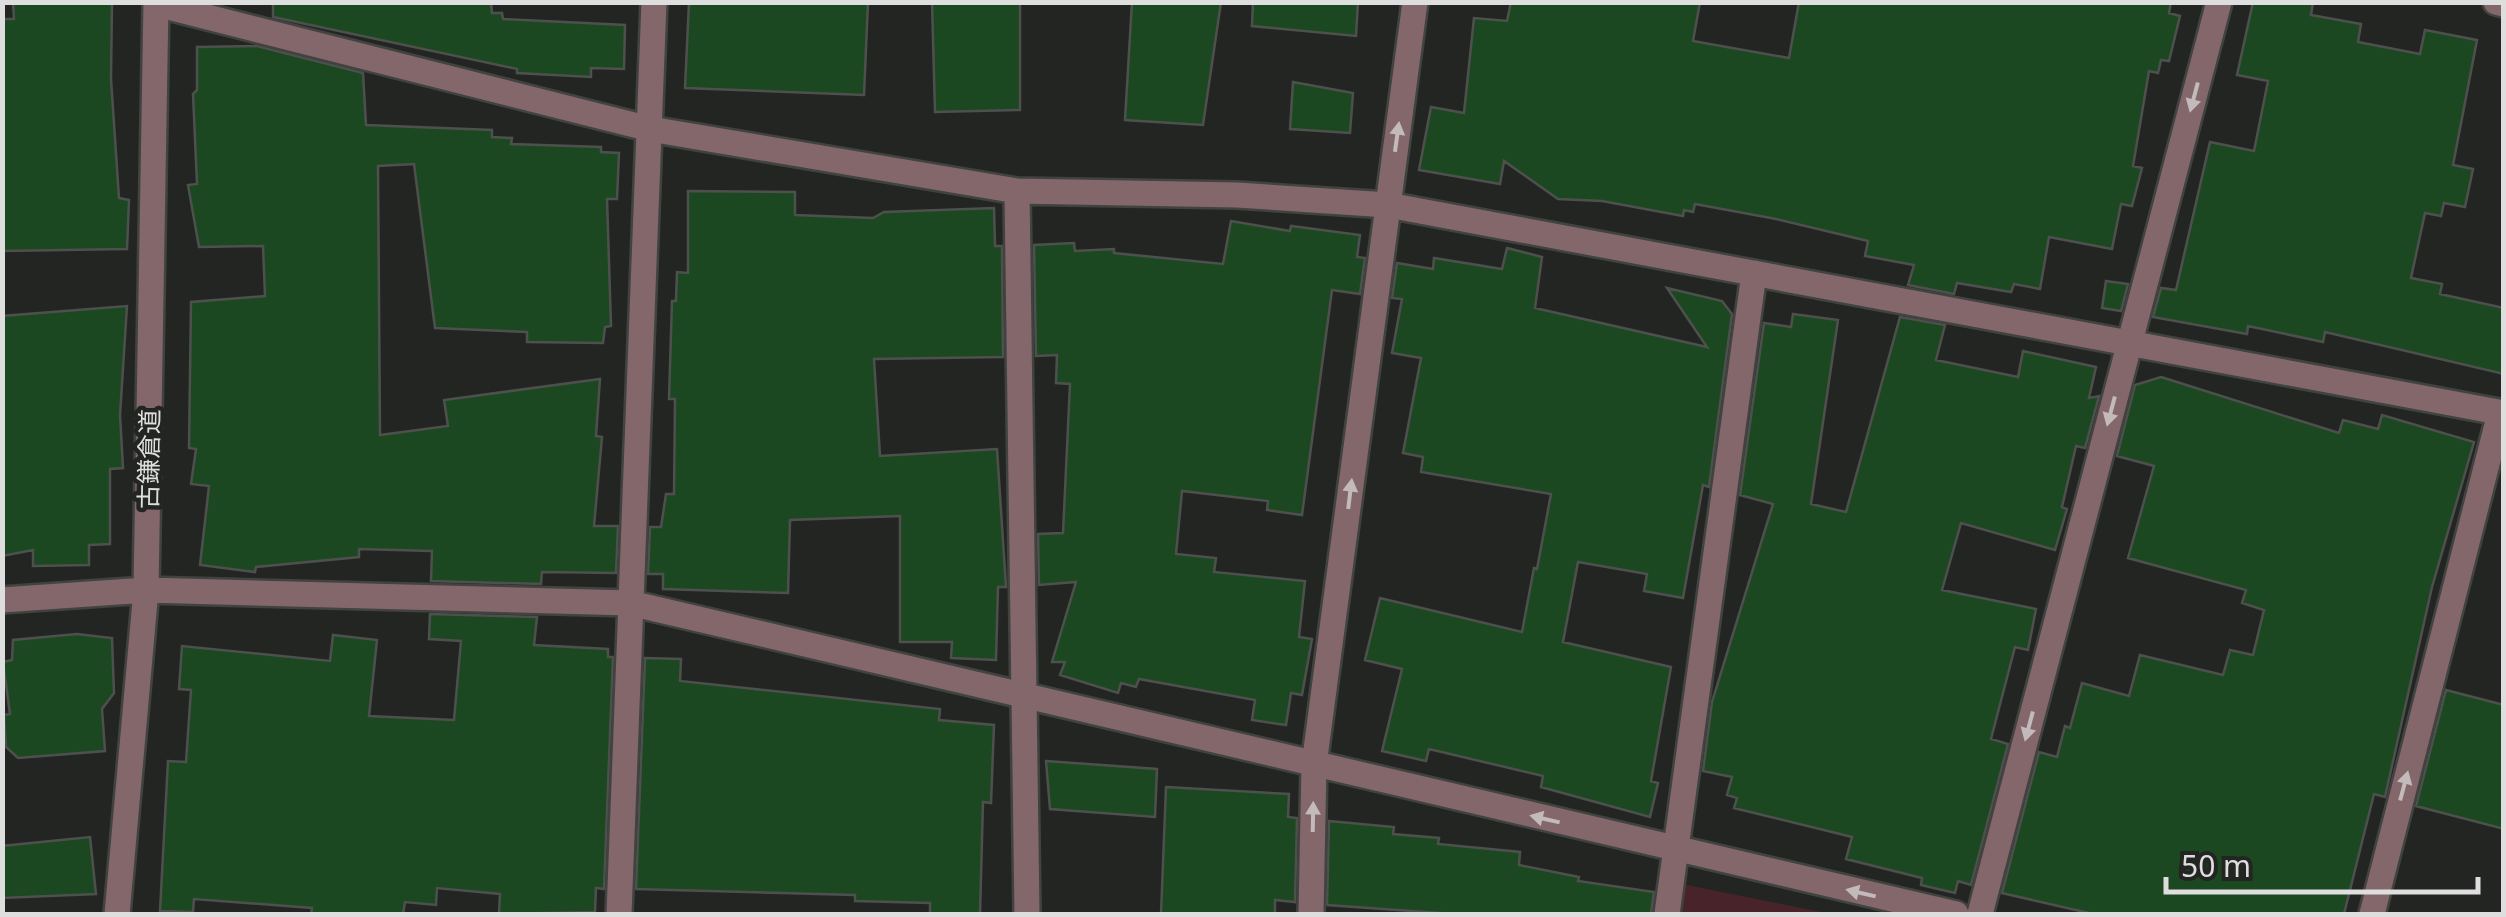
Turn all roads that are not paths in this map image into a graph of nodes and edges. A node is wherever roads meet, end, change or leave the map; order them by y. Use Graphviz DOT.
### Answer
graph roads {
  1 [pos="654,2"];
  2 [pos="1415,2"];
  3 [pos="2219,2"];
  4 [pos="2496,2"];
  5 [pos="156,3"];
  6 [pos="2504,4"];
  7 [pos="650,130"];
  8 [pos="1017,190"];
  9 [pos="1388,205"];
  10 [pos="1754,273"];
  11 [pos="2129,343"];
  12 [pos="2502,413"];
  13 [pos="146,590"];
  14 [pos="2,600"];
  15 [pos="630,603"];
  16 [pos="1024,698"];
  17 [pos="1314,765"];
  18 [pos="1675,849"];
  19 [pos="107,914"];
  20 [pos="117,914"];
  21 [pos="620,914"];
  22 [pos="1027,914"];
  23 [pos="1311,914"];
  24 [pos="1668,914"];
  25 [pos="1956,914"];
  26 [pos="1980,914"];
  27 [pos="2372,914"];
  1 -- 7 [label="street"];
  9 -- 2 [label="street, one-way"];
  3 -- 11 [label="street, one-way"];
  4 -- 6 [label="street"];
  5 -- 7 [label="street"];
  5 -- 13 [label="street, 古鎌倉道"];
  7 -- 8 [label="street"];
  7 -- 15 [label="street"];
  8 -- 9 [label="street"];
  8 -- 16 [label="street"];
  9 -- 10 [label="street"];
  17 -- 9 [label="street, one-way"];
  10 -- 11 [label="street"];
  10 -- 18 [label="street"];
  11 -- 12 [label="street"];
  11 -- 26 [label="street, one-way"];
  27 -- 12 [label="street, one-way"];
  13 -- 14 [label="street"];
  13 -- 15 [label="street"];
  13 -- 20 [label="street, 古鎌倉道"];
  15 -- 16 [label="street"];
  15 -- 21 [label="street"];
  16 -- 17 [label="street"];
  16 -- 22 [label="street"];
  18 -- 17 [label="street, one-way"];
  23 -- 17 [label="street, one-way"];
  18 -- 24 [label="street"];
  25 -- 18 [label="street, one-way"];
  19 -- 20 [label="street"];
}
